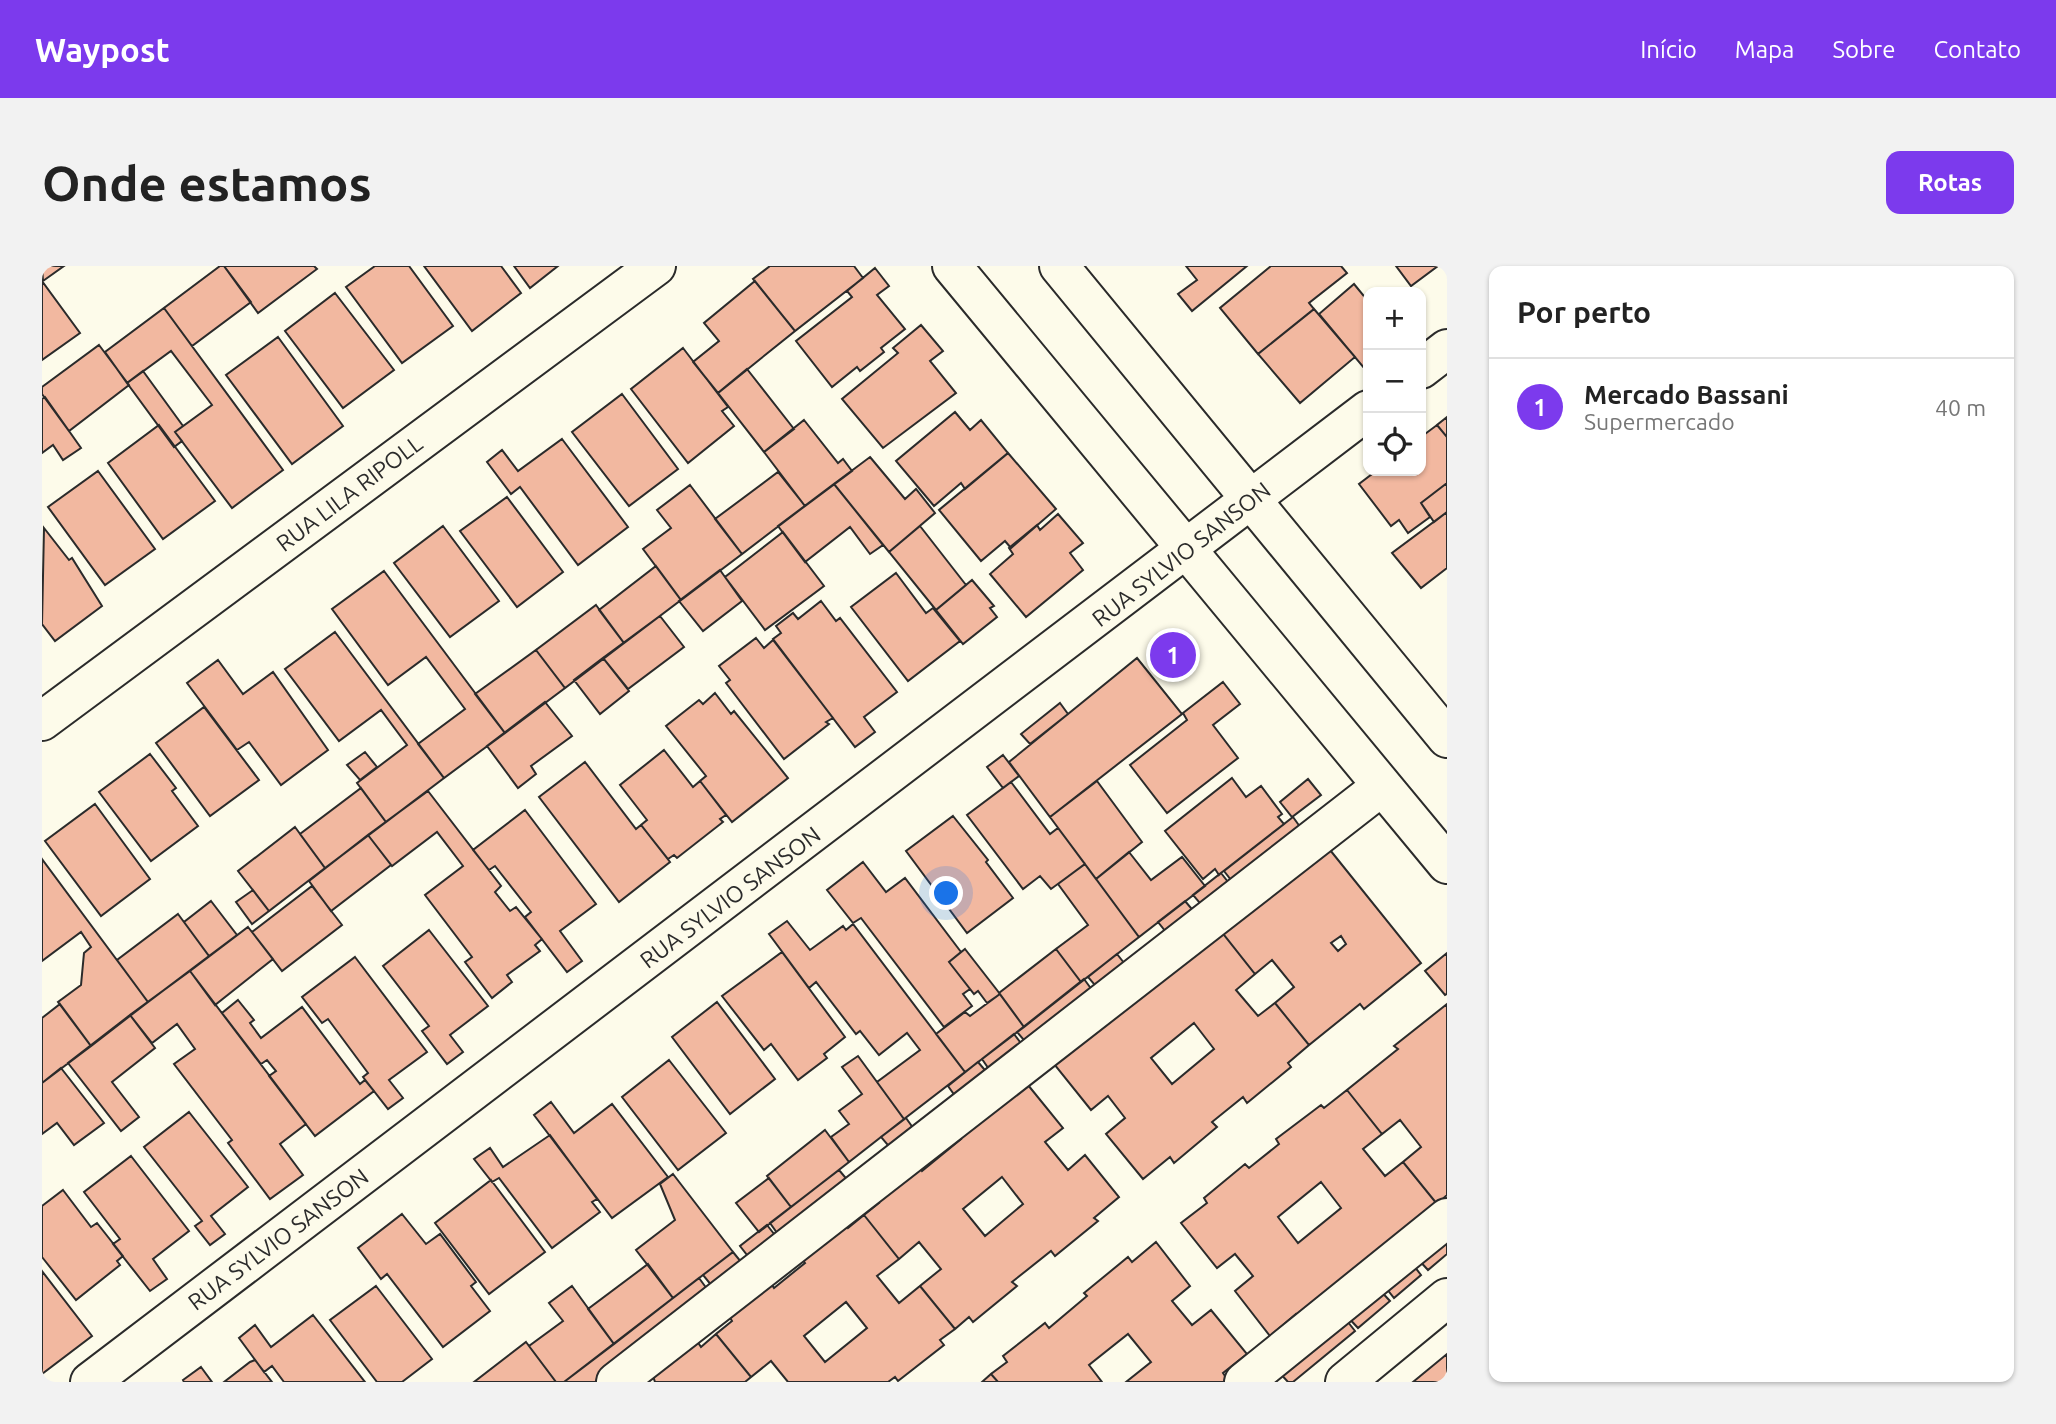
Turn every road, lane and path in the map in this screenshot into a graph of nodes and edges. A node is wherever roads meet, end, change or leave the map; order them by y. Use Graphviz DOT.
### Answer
graph roads {
  1 [pos="656,266"];
  2 [pos="952,266"];
  3 [pos="1059,266"];
  4 [pos="1447,349"];
  5 [pos="1426,365"];
  6 [pos="1364,413"];
  7 [pos="1252,500"];
  8 [pos="1187,551"];
  9 [pos="42,721"];
  10 [pos="1447,738"];
  11 [pos="1382,786"];
  12 [pos="1447,864"];
  13 [pos="1447,1218"];
  14 [pos="1447,1298"];
  15 [pos="90,1382"];
  16 [pos="616,1382"];
  17 [pos="1244,1382"];
  18 [pos="1345,1382"];
  1 -- 9 [label="street, RUA LILA RIPOLL"];
  2 -- 8 [label="street"];
  3 -- 7 [label="street"];
  4 -- 5 [label="street"];
  6 -- 7 [label="street, RUA SYLVIO SANSON"];
  7 -- 8 [label="street, RUA SYLVIO SANSON"];
  7 -- 10 [label="street"];
  8 -- 11 [label="street"];
  8 -- 15 [label="street, RUA SYLVIO SANSON"];
  11 -- 12 [label="street"];
  11 -- 16 [label="street"];
  13 -- 17 [label="street"];
  14 -- 18 [label="street"];
}
